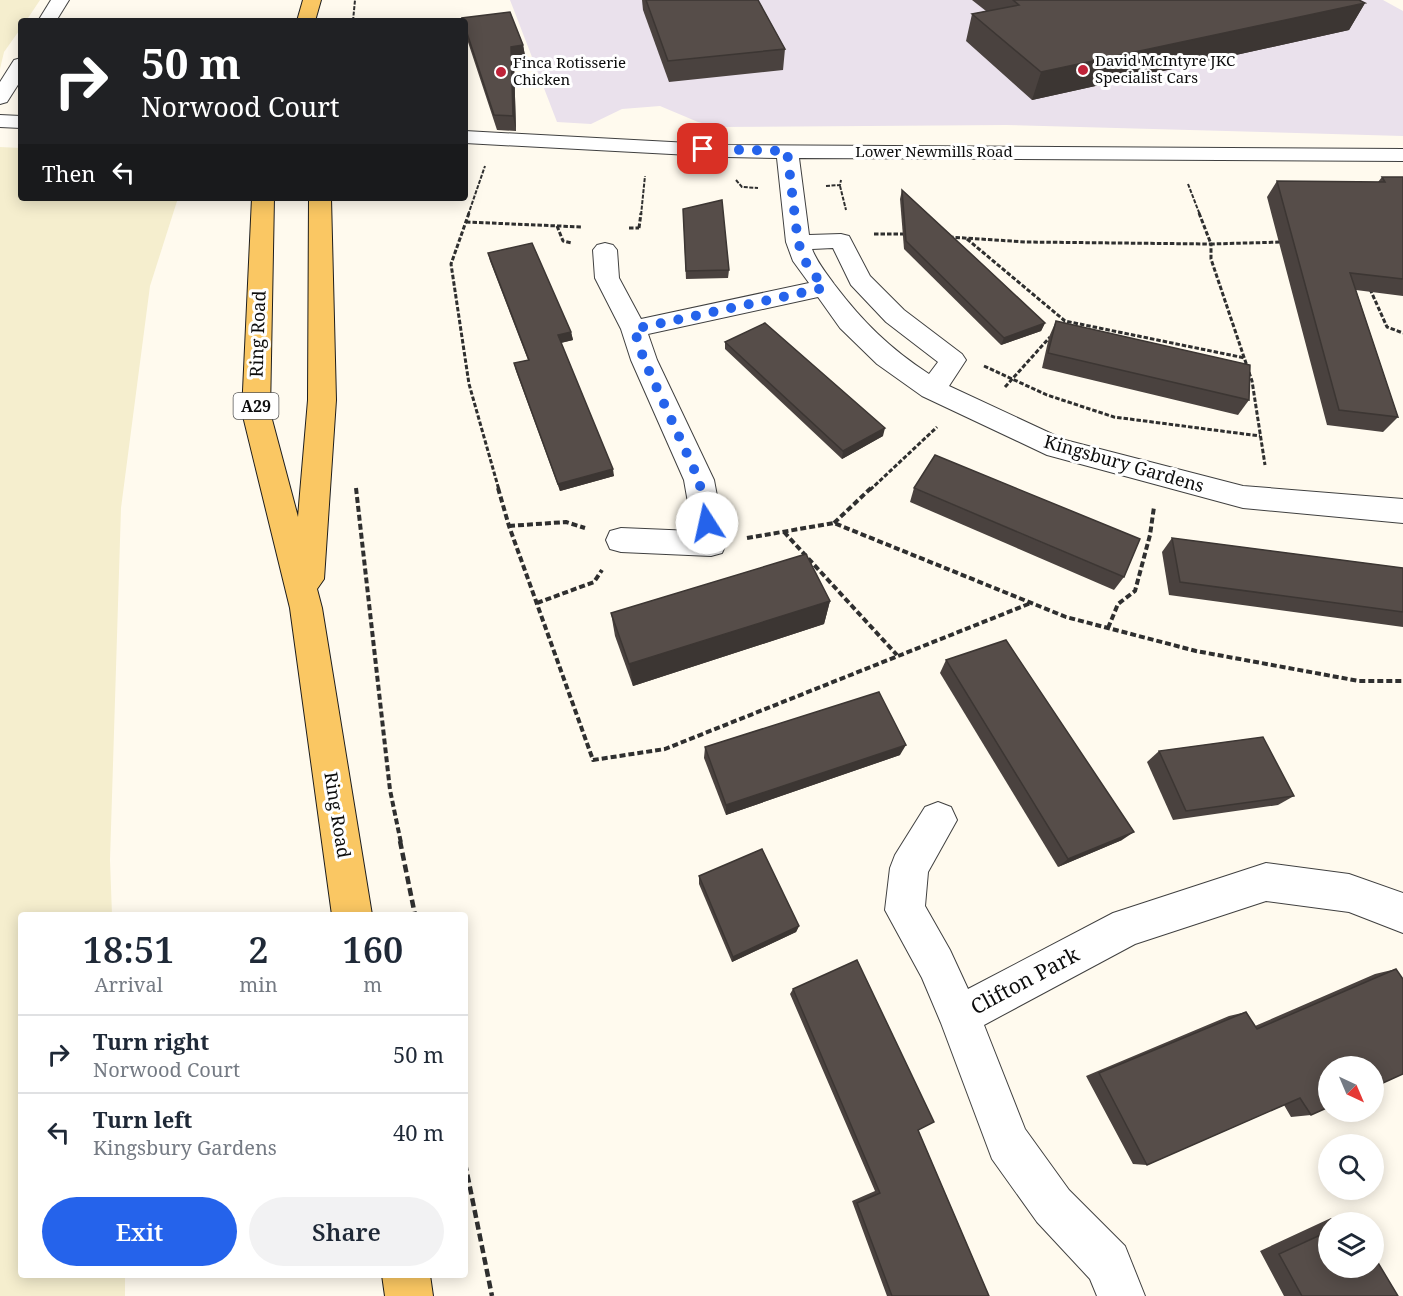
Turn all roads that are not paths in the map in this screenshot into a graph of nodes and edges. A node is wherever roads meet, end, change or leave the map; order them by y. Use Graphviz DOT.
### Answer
graph roads {
  1 [pos="60,0"];
  2 [pos="49,18"];
  3 [pos="18,69"];
  4 [pos="0,98"];
  5 [pos="0,121"];
  6 [pos="18,122"];
  7 [pos="468,137"];
  8 [pos="787,151"];
  9 [pos="1403,155"];
  10 [pos="263,201"];
  11 [pos="320,201"];
  12 [pos="798,242"];
  13 [pos="604,249"];
  14 [pos="824,288"];
  15 [pos="634,329"];
  16 [pos="932,388"];
  17 [pos="1403,511"];
  18 [pos="621,540"];
  19 [pos="306,608"];
  20 [pos="938,820"];
  21 [pos="352,912"];
  22 [pos="1403,913"];
  23 [pos="959,1016"];
  24 [pos="406,1278"];
  25 [pos="409,1296"];
  26 [pos="1121,1296"];
  1 -- 2 [label="street"];
  3 -- 4 [label="street"];
  5 -- 6 [label="street"];
  7 -- 8 [label="street, Lower Newmills Road"];
  8 -- 9 [label="street, Lower Newmills Road"];
  8 -- 12 [label="street, Kingsbury Gardens"];
  10 -- 19 [label="main road, Ring Road / A29"];
  11 -- 19 [label="main road, Ring Road / A29"];
  12 -- 14 [label="street, Kingsbury Gardens"];
  12 -- 16 [label="street"];
  13 -- 15 [label="street"];
  14 -- 15 [label="street"];
  14 -- 16 [label="street, Kingsbury Gardens"];
  15 -- 18 [label="street"];
  16 -- 17 [label="street, Kingsbury Gardens"];
  19 -- 21 [label="main road, Ring Road / A29"];
  20 -- 23 [label="street"];
  22 -- 23 [label="street, Clifton Park"];
  23 -- 26 [label="street, Clifton Park"];
  24 -- 25 [label="main road"];
}
